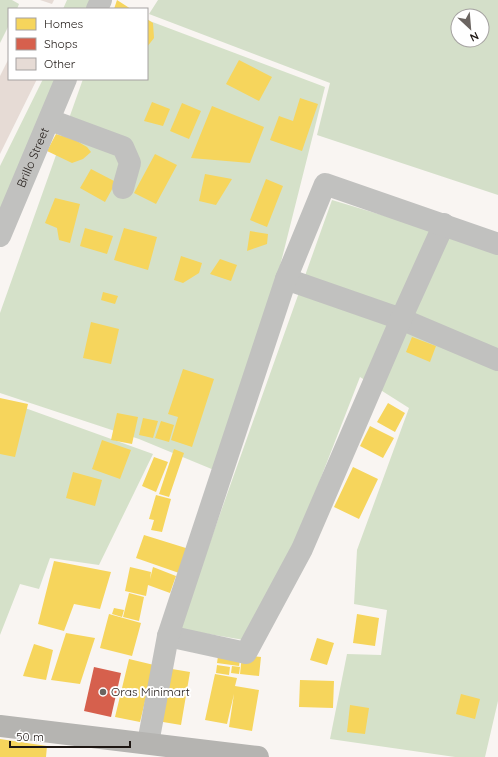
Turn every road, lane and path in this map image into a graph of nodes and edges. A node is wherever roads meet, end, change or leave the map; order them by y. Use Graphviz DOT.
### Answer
graph roads {
  1 [pos="66,80"];
  2 [pos="50,120"];
  3 [pos="123,188"];
  4 [pos="444,224"];
  5 [pos="0,236"];
  6 [pos="498,244"];
  7 [pos="286,279"];
  8 [pos="401,319"];
  9 [pos="498,360"];
  10 [pos="168,636"];
  11 [pos="0,726"];
  12 [pos="148,743"];
  13 [pos="198,753"];
  14 [pos="258,757"];
  1 -- 2 [label="street, Brillo Street"];
  2 -- 3 [label="street"];
  2 -- 5 [label="street, Brillo Street"];
  4 -- 6 [label="street"];
  4 -- 7 [label="street"];
  4 -- 8 [label="street"];
  7 -- 8 [label="street"];
  7 -- 10 [label="street"];
  8 -- 9 [label="street"];
  8 -- 10 [label="street"];
  10 -- 12 [label="street"];
  11 -- 12 [label="highway"];
  12 -- 13 [label="highway"];
  13 -- 14 [label="highway"];
}
